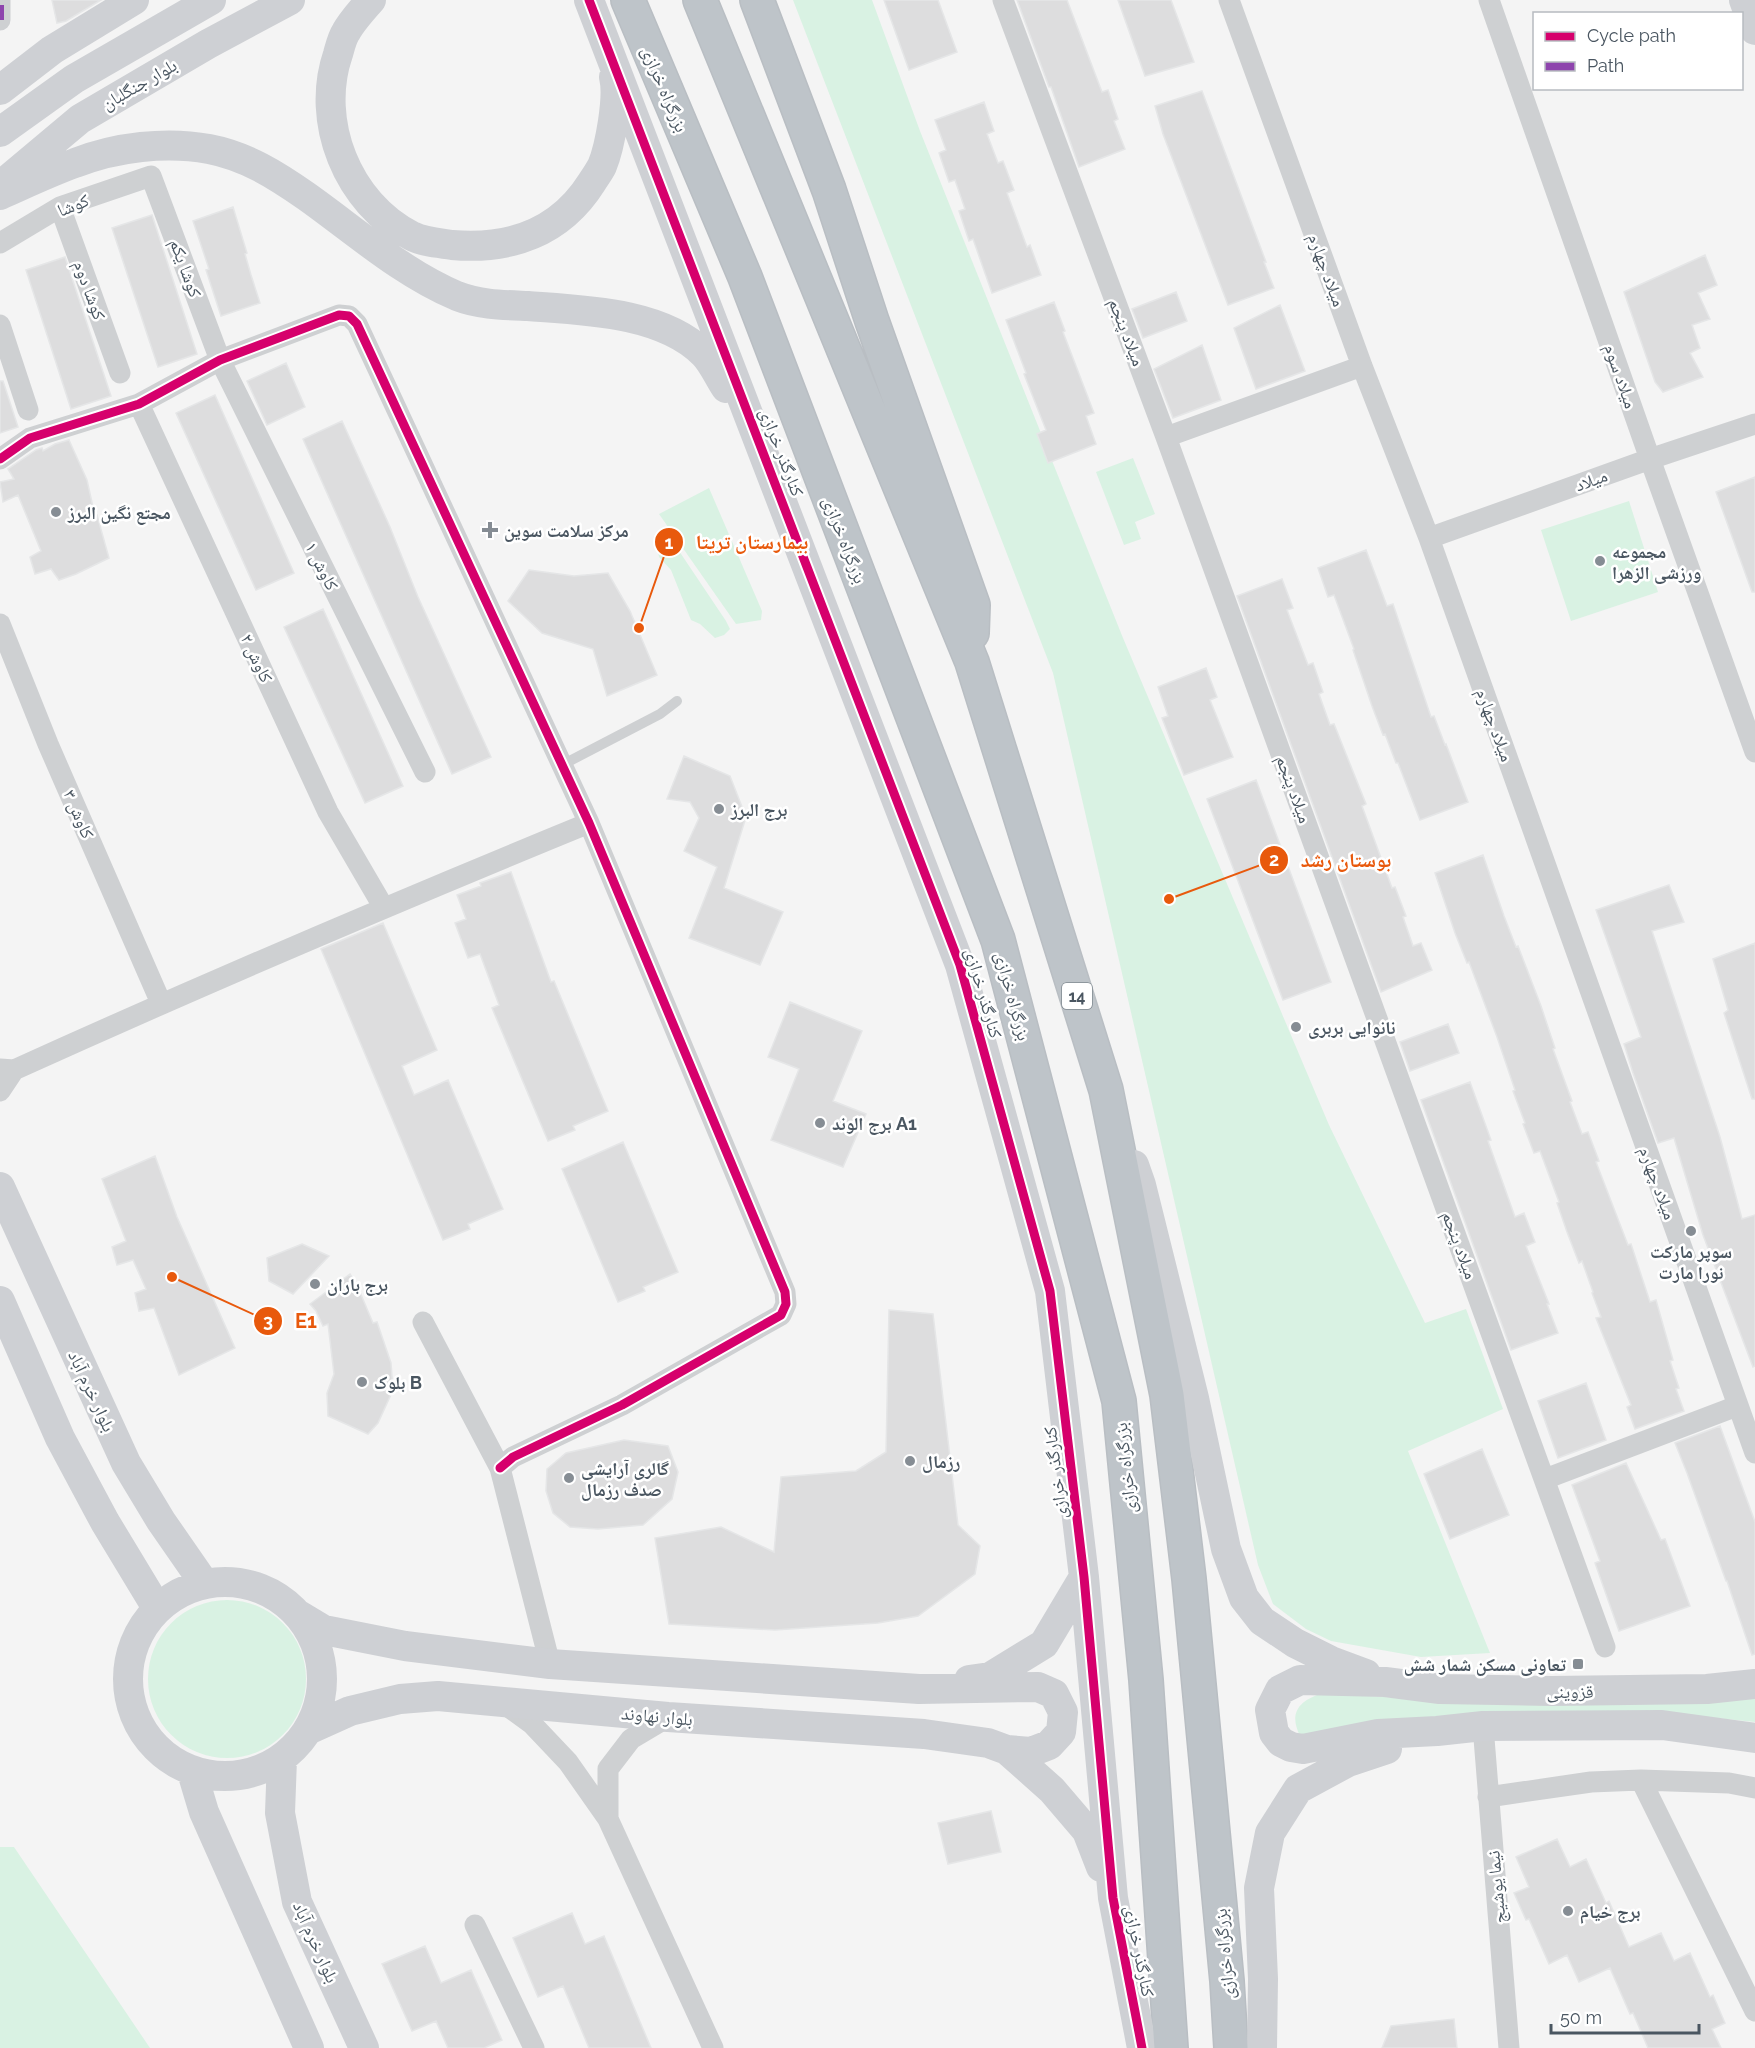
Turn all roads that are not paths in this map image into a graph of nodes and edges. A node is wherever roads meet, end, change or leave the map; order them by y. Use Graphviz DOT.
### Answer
graph roads {
  1 [pos="134,0"];
  2 [pos="211,0"];
  3 [pos="290,0"];
  4 [pos="371,0"];
  5 [pos="589,0"];
  6 [pos="628,0"];
  7 [pos="700,0"];
  8 [pos="757,0"];
  9 [pos="1003,0"];
  10 [pos="1229,0"];
  11 [pos="1489,0"];
  12 [pos="1744,0"];
  13 [pos="1755,30"];
  14 [pos="603,33"];
  15 [pos="0,90"];
  16 [pos="0,132"];
  17 [pos="151,176"];
  18 [pos="0,186"];
  19 [pos="0,195"];
  20 [pos="60,207"];
  21 [pos="0,243"];
  22 [pos="0,325"];
  23 [pos="220,360"];
  24 [pos="1362,366"];
  25 [pos="120,374"];
  26 [pos="139,404"];
  27 [pos="28,410"];
  28 [pos="1755,424"];
  29 [pos="1166,437"];
  30 [pos="765,453"];
  31 [pos="0,459"];
  32 [pos="1650,459"];
  33 [pos="1429,538"];
  34 [pos="0,624"];
  35 [pos="972,662"];
  36 [pos="677,701"];
  37 [pos="1755,752"];
  38 [pos="562,765"];
  39 [pos="425,772"];
  40 [pos="589,823"];
  41 [pos="384,908"];
  42 [pos="161,1003"];
  43 [pos="7,1069"];
  44 [pos="1106,1090"];
  45 [pos="0,1091"];
  46 [pos="0,1187"];
  47 [pos="0,1301"];
  48 [pos="423,1322"];
  49 [pos="1737,1406"];
  50 [pos="1755,1454"];
  51 [pos="500,1468"];
  52 [pos="1545,1479"];
  53 [pos="1084,1577"];
  54 [pos="204,1583"];
  55 [pos="157,1608"];
  56 [pos="298,1615"];
  57 [pos="1605,1647"];
  58 [pos="549,1664"];
  59 [pos="1385,1682"];
  60 [pos="1755,1684"];
  61 [pos="919,1689"];
  62 [pos="500,1701"];
  63 [pos="668,1718"];
  64 [pos="1483,1726"];
  65 [pos="310,1729"];
  66 [pos="1437,1731"];
  67 [pos="1755,1738"];
  68 [pos="1007,1750"];
  69 [pos="282,1759"];
  70 [pos="192,1772"];
  71 [pos="1641,1780"];
  72 [pos="1755,1788"];
  73 [pos="1488,1797"];
  74 [pos="608,1819"];
  75 [pos="1113,1898"];
  76 [pos="475,1925"];
  77 [pos="1755,2011"];
  78 [pos="309,2048"];
  79 [pos="364,2048"];
  80 [pos="534,2048"];
  81 [pos="713,2048"];
  82 [pos="1142,2048"];
  83 [pos="1171,2048"];
  84 [pos="1232,2048"];
  85 [pos="1262,2048"];
  86 [pos="1509,2048"];
  1 -- 15 [label="street"];
  2 -- 16 [label="street, بلوار جنگلبان"];
  3 -- 18 [label="street, بلوار جنگلبان"];
  4 -- 14 [label="street"];
  5 -- 14 [label="street, کنارگذر خرازی"];
  6 -- 83 [label="highway, بزرگراه خرازی"];
  7 -- 35 [label="highway, بزرگراه خرازی / 14"];
  8 -- 35 [label="highway"];
  9 -- 29 [label="street, میلاد پنجم"];
  10 -- 24 [label="street, میلاد چهارم"];
  11 -- 32 [label="street, میلاد سوم"];
  12 -- 13 [label="street"];
  14 -- 30 [label="street, کنارگذر خرازی"];
  17 -- 20 [label="street, کوشا"];
  17 -- 23 [label="street, کوشا یکم"];
  19 -- 30 [label="street"];
  20 -- 21 [label="street, کوشا"];
  20 -- 25 [label="street, کوشا دوم"];
  22 -- 27 [label="street"];
  23 -- 26 [label="street"];
  23 -- 38 [label="street"];
  23 -- 39 [label="street, کاوش ۱"];
  24 -- 29 [label="street"];
  24 -- 33 [label="street, میلاد چهارم"];
  26 -- 31 [label="street"];
  26 -- 41 [label="street, کاوش ۲"];
  28 -- 32 [label="street, میلاد"];
  29 -- 52 [label="street, میلاد پنجم"];
  30 -- 53 [label="street, کنارگذر خرازی"];
  32 -- 33 [label="street, میلاد"];
  32 -- 37 [label="street, میلاد سوم"];
  33 -- 49 [label="street, میلاد چهارم"];
  34 -- 42 [label="street, کاوش ۳"];
  35 -- 44 [label="highway, بزرگراه خرازی / 14"];
  36 -- 38 [label="lane"];
  38 -- 40 [label="street"];
  40 -- 41 [label="street"];
  40 -- 51 [label="street"];
  41 -- 42 [label="street"];
  42 -- 43 [label="street"];
  43 -- 45 [label="street"];
  44 -- 59 [label="street"];
  44 -- 84 [label="highway, بزرگراه خرازی / 14"];
  46 -- 54 [label="street, بلوار خرم آباد"];
  47 -- 55 [label="street"];
  48 -- 51 [label="street"];
  49 -- 50 [label="street, میلاد چهارم"];
  49 -- 52 [label="street"];
  51 -- 58 [label="street"];
  52 -- 57 [label="street, میلاد پنجم"];
  53 -- 61 [label="street"];
  53 -- 75 [label="street, کنارگذر خرازی"];
  54 -- 55 [label="street"];
  54 -- 56 [label="street"];
  55 -- 70 [label="street"];
  56 -- 58 [label="street"];
  56 -- 65 [label="street"];
  58 -- 61 [label="street"];
  59 -- 60 [label="street, قزوینی"];
  59 -- 66 [label="street"];
  61 -- 68 [label="street"];
  62 -- 63 [label="street, بلوار نهاوند"];
  62 -- 65 [label="street, بلوار نهاوند"];
  62 -- 74 [label="street"];
  63 -- 68 [label="street, بلوار نهاوند"];
  63 -- 74 [label="street"];
  64 -- 66 [label="street, قزوینی"];
  64 -- 67 [label="street, قزوینی"];
  64 -- 73 [label="street, نیما یوشیج"];
  65 -- 69 [label="street"];
  66 -- 85 [label="street"];
  68 -- 75 [label="street"];
  69 -- 70 [label="street"];
  69 -- 79 [label="street, بلوار خرم آباد"];
  70 -- 78 [label="street"];
  71 -- 72 [label="street"];
  71 -- 73 [label="street"];
  71 -- 77 [label="street"];
  73 -- 86 [label="street, نیما یوشیج"];
  74 -- 81 [label="street"];
  75 -- 82 [label="street, کنارگذر خرازی"];
  76 -- 80 [label="street"];
}
